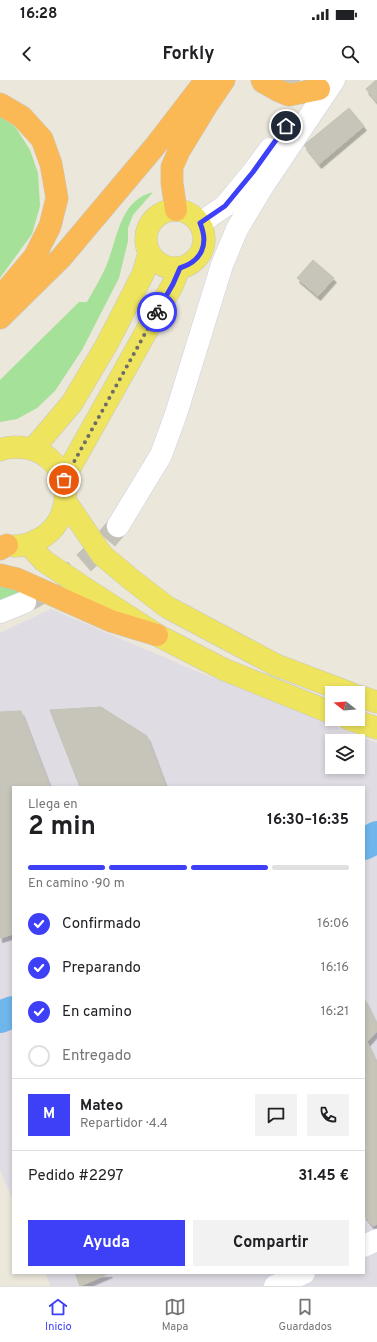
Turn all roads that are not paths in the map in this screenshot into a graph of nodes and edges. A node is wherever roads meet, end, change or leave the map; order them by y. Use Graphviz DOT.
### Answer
graph roads {
  1 [pos="206,80"];
  2 [pos="224,80"];
  3 [pos="262,80"];
  4 [pos="328,83"];
  5 [pos="0,104"];
  6 [pos="176,210"];
  7 [pos="200,223"];
  8 [pos="150,253"];
  9 [pos="180,268"];
  10 [pos="0,298"];
  11 [pos="0,318"];
  12 [pos="0,450"];
  13 [pos="33,450"];
  14 [pos="64,480"];
  15 [pos="66,502"];
  16 [pos="118,526"];
  17 [pos="9,545"];
  18 [pos="0,575"];
  19 [pos="25,602"];
  20 [pos="0,612"];
  21 [pos="157,635"];
  22 [pos="332,686"];
  23 [pos="365,698"];
  24 [pos="377,702"];
  25 [pos="325,710"];
  26 [pos="365,725"];
  27 [pos="375,728"];
  28 [pos="377,1240"];
  29 [pos="365,1246"];
  30 [pos="302,1274"];
  31 [pos="275,1286"];
  1 -- 11 [label="highway"];
  2 -- 6 [label="highway"];
  3 -- 4 [label="highway"];
  4 -- 7 [label="street"];
  4 -- 16 [label="street"];
  5 -- 10 [label="highway"];
  6 -- 7 [label="main road"];
  6 -- 8 [label="main road"];
  7 -- 9 [label="main road"];
  8 -- 9 [label="main road"];
  8 -- 13 [label="main road"];
  9 -- 14 [label="main road"];
  12 -- 13 [label="main road"];
  13 -- 14 [label="main road"];
  14 -- 15 [label="main road"];
  15 -- 17 [label="main road"];
  15 -- 22 [label="main road"];
  17 -- 21 [label="main road"];
  18 -- 21 [label="highway"];
  19 -- 20 [label="street"];
  21 -- 25 [label="main road"];
  23 -- 24 [label="main road"];
  26 -- 27 [label="main road"];
  28 -- 29 [label="street"];
  30 -- 31 [label="street"];
}
